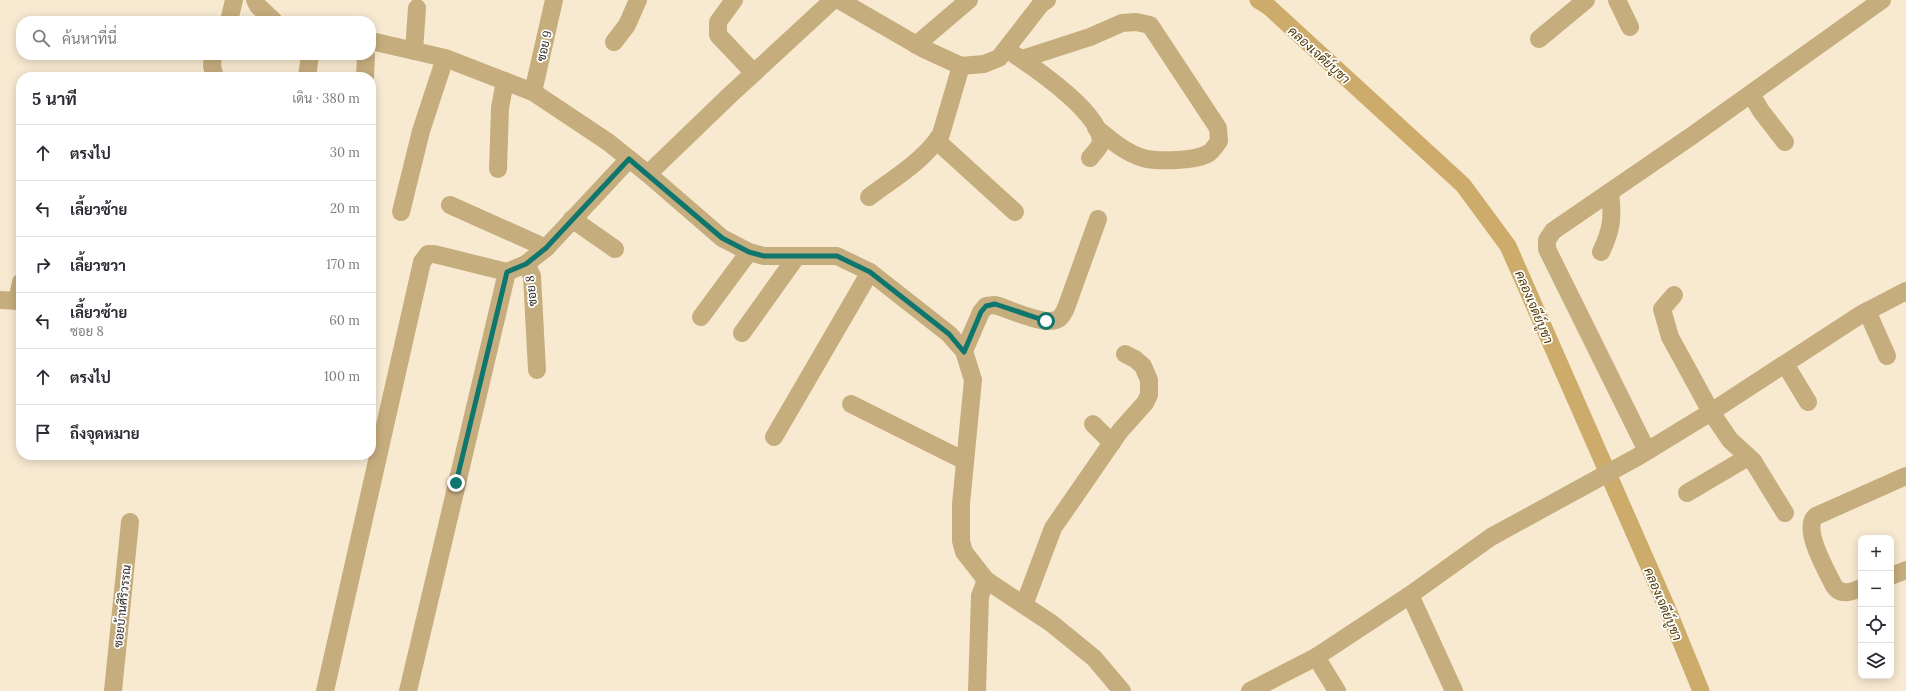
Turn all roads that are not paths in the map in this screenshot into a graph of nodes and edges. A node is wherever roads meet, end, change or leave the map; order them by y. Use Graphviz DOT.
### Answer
graph roads {
  1 [pos="234,0"];
  2 [pos="255,0"];
  3 [pos="554,0"];
  4 [pos="638,0"];
  5 [pos="734,0"];
  6 [pos="969,0"];
  7 [pos="1047,0"];
  8 [pos="1586,0"];
  9 [pos="1617,0"];
  10 [pos="1882,0"];
  11 [pos="843,1"];
  12 [pos="416,8"];
  13 [pos="230,16"];
  14 [pos="269,16"];
  15 [pos="1630,27"];
  16 [pos="1539,39"];
  17 [pos="376,42"];
  18 [pos="614,42"];
  19 [pos="916,45"];
  20 [pos="1006,49"];
  21 [pos="414,51"];
  22 [pos="445,58"];
  23 [pos="1022,59"];
  24 [pos="213,60"];
  25 [pos="309,60"];
  26 [pos="366,60"];
  27 [pos="961,66"];
  28 [pos="214,72"];
  29 [pos="308,72"];
  30 [pos="365,72"];
  31 [pos="754,73"];
  32 [pos="505,81"];
  33 [pos="534,92"];
  34 [pos="1751,94"];
  35 [pos="1096,128"];
  36 [pos="937,140"];
  37 [pos="1785,142"];
  38 [pos="1090,158"];
  39 [pos="629,159"];
  40 [pos="498,169"];
  41 [pos="648,174"];
  42 [pos="1610,192"];
  43 [pos="869,197"];
  44 [pos="450,205"];
  45 [pos="401,212"];
  46 [pos="1015,212"];
  47 [pos="1098,218"];
  48 [pos="572,219"];
  49 [pos="546,248"];
  50 [pos="615,249"];
  51 [pos="749,252"];
  52 [pos="1601,252"];
  53 [pos="797,256"];
  54 [pos="526,264"];
  55 [pos="507,272"];
  56 [pos="870,272"];
  57 [pos="1906,291"];
  58 [pos="1674,295"];
  59 [pos="1867,311"];
  60 [pos="701,317"];
  61 [pos="742,333"];
  62 [pos="964,352"];
  63 [pos="1125,354"];
  64 [pos="1886,356"];
  65 [pos="1785,364"];
  66 [pos="537,370"];
  67 [pos="1808,402"];
  68 [pos="851,404"];
  69 [pos="1711,412"];
  70 [pos="1093,424"];
  71 [pos="774,437"];
  72 [pos="1112,443"];
  73 [pos="1643,454"];
  74 [pos="1748,457"];
  75 [pos="965,461"];
  76 [pos="1906,476"];
  77 [pos="1687,493"];
  78 [pos="1785,513"];
  79 [pos="130,522"];
  80 [pos="1906,570"];
  81 [pos="1894,575"];
  82 [pos="986,580"];
  83 [pos="1858,589"];
  84 [pos="1410,595"];
  85 [pos="1024,605"];
  86 [pos="1316,657"];
  87 [pos="113,691"];
  88 [pos="325,691"];
  89 [pos="408,691"];
  90 [pos="977,691"];
  91 [pos="1122,691"];
  92 [pos="1250,691"];
  93 [pos="1337,691"];
  94 [pos="1454,691"];
  1 -- 13 [label="street"];
  2 -- 14 [label="street"];
  3 -- 33 [label="street, ซอย 9"];
  4 -- 18 [label="street"];
  5 -- 31 [label="street"];
  6 -- 19 [label="street"];
  7 -- 20 [label="street"];
  8 -- 16 [label="street"];
  9 -- 15 [label="street"];
  10 -- 34 [label="street"];
  11 -- 19 [label="street"];
  11 -- 31 [label="street"];
  12 -- 21 [label="street"];
  17 -- 21 [label="street"];
  19 -- 27 [label="street"];
  20 -- 23 [label="street"];
  20 -- 27 [label="street"];
  21 -- 22 [label="street"];
  22 -- 32 [label="street"];
  22 -- 45 [label="street"];
  23 -- 35 [label="street"];
  23 -- 35 [label="street"];
  24 -- 28 [label="street"];
  25 -- 29 [label="street"];
  26 -- 30 [label="street"];
  27 -- 36 [label="street"];
  31 -- 41 [label="street"];
  32 -- 33 [label="street"];
  32 -- 40 [label="street"];
  33 -- 39 [label="street"];
  34 -- 37 [label="street"];
  34 -- 42 [label="street"];
  35 -- 38 [label="street"];
  36 -- 43 [label="street"];
  36 -- 46 [label="street"];
  39 -- 41 [label="street"];
  39 -- 48 [label="street, ซอย 8"];
  41 -- 51 [label="street"];
  42 -- 52 [label="street"];
  42 -- 73 [label="street"];
  44 -- 49 [label="street"];
  47 -- 62 [label="street"];
  48 -- 49 [label="street, ซอย 8"];
  48 -- 50 [label="street"];
  49 -- 54 [label="street, ซอย 8"];
  51 -- 53 [label="street"];
  51 -- 60 [label="street"];
  53 -- 56 [label="street"];
  53 -- 61 [label="street"];
  54 -- 55 [label="street"];
  54 -- 66 [label="street, ซอย 8"];
  55 -- 88 [label="street"];
  55 -- 89 [label="street"];
  56 -- 62 [label="street"];
  56 -- 71 [label="street"];
  57 -- 59 [label="street"];
  58 -- 69 [label="street"];
  59 -- 64 [label="street"];
  59 -- 65 [label="street"];
  62 -- 75 [label="street"];
  63 -- 72 [label="street"];
  65 -- 67 [label="street"];
  65 -- 69 [label="street"];
  68 -- 75 [label="street"];
  69 -- 73 [label="street"];
  69 -- 74 [label="street"];
  70 -- 72 [label="street"];
  72 -- 85 [label="street"];
  73 -- 84 [label="street"];
  74 -- 77 [label="street"];
  74 -- 78 [label="street"];
  75 -- 82 [label="street"];
  76 -- 83 [label="street"];
  79 -- 87 [label="street, ซอยบ้านศิริวรรณ"];
  80 -- 81 [label="street"];
  82 -- 85 [label="street"];
  82 -- 90 [label="street"];
  84 -- 86 [label="street"];
  84 -- 94 [label="street"];
  85 -- 91 [label="street"];
  86 -- 92 [label="street"];
  86 -- 93 [label="street"];
}
